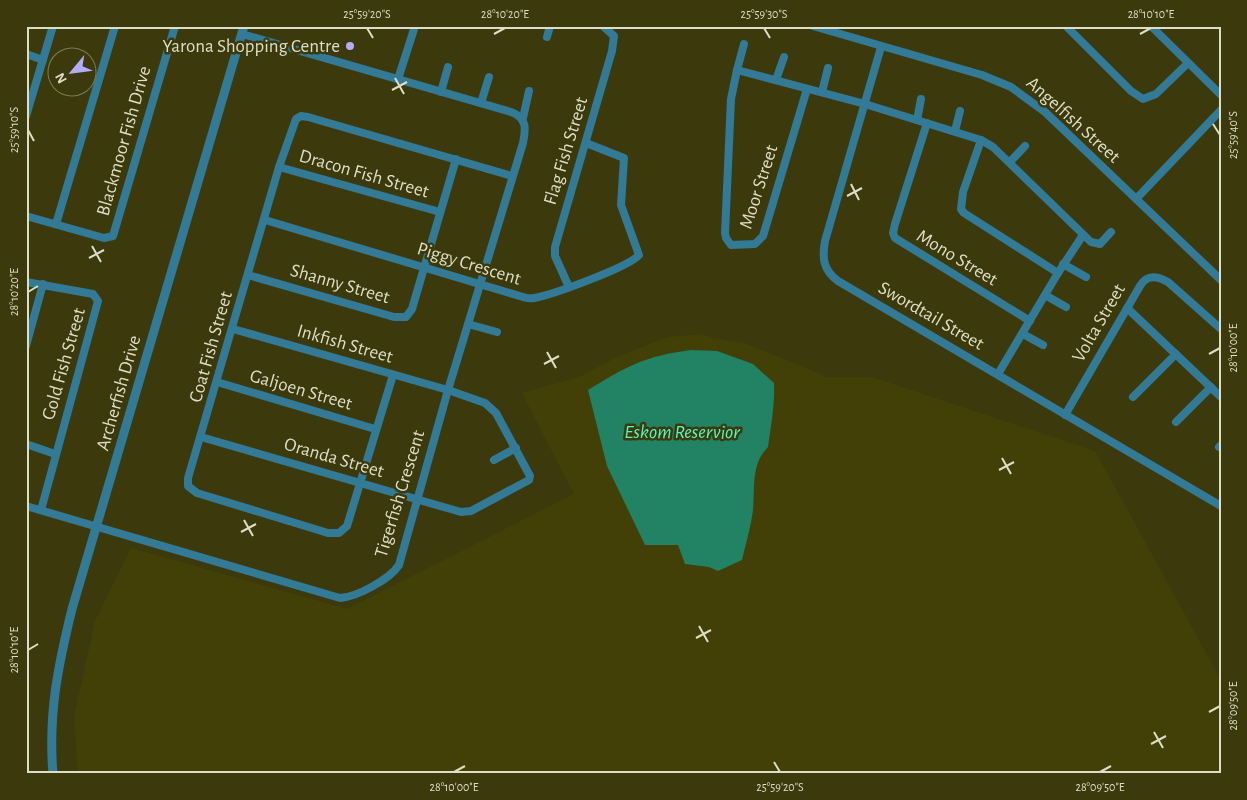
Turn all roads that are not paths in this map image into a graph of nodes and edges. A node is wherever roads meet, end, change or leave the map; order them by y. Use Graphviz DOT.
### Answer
graph roads {
  1 [pos="53,26"];
  2 [pos="115,26"];
  3 [pos="175,26"];
  4 [pos="415,26"];
  5 [pos="550,26"];
  6 [pos="603,26"];
  7 [pos="813,26"];
  8 [pos="1066,26"];
  9 [pos="1151,26"];
  10 [pos="243,30"];
  11 [pos="547,37"];
  12 [pos="744,44"];
  13 [pos="881,47"];
  14 [pos="26,54"];
  15 [pos="784,57"];
  16 [pos="43,60"];
  17 [pos="1188,63"];
  18 [pos="448,67"];
  19 [pos="828,68"];
  20 [pos="737,70"];
  21 [pos="489,77"];
  22 [pos="398,79"];
  23 [pos="776,80"];
  24 [pos="808,89"];
  25 [pos="441,92"];
  26 [pos="529,92"];
  27 [pos="822,92"];
  28 [pos="1221,95"];
  29 [pos="921,99"];
  30 [pos="481,103"];
  31 [pos="865,104"];
  32 [pos="1221,110"];
  33 [pos="960,111"];
  34 [pos="26,116"];
  35 [pos="523,118"];
  36 [pos="917,120"];
  37 [pos="927,123"];
  38 [pos="955,131"];
  39 [pos="981,140"];
  40 [pos="586,143"];
  41 [pos="1025,146"];
  42 [pos="456,159"];
  43 [pos="1010,162"];
  44 [pos="279,166"];
  45 [pos="512,176"];
  46 [pos="1136,199"];
  47 [pos="440,212"];
  48 [pos="26,216"];
  49 [pos="265,220"];
  50 [pos="56,224"];
  51 [pos="1111,232"];
  52 [pos="1083,235"];
  53 [pos="1064,264"];
  54 [pos="423,267"];
  55 [pos="1058,273"];
  56 [pos="248,275"];
  57 [pos="1086,277"];
  58 [pos="1221,280"];
  59 [pos="26,282"];
  60 [pos="480,283"];
  61 [pos="43,284"];
  62 [pos="569,288"];
  63 [pos="1045,296"];
  64 [pos="1066,307"];
  65 [pos="1127,308"];
  66 [pos="1030,321"];
  67 [pos="468,324"];
  68 [pos="233,329"];
  69 [pos="1221,329"];
  70 [pos="498,332"];
  71 [pos="1023,334"];
  72 [pos="1043,345"];
  73 [pos="26,346"];
  74 [pos="1176,354"];
  75 [pos="998,374"];
  76 [pos="393,375"];
  77 [pos="217,382"];
  78 [pos="1211,387"];
  79 [pos="448,390"];
  80 [pos="1133,397"];
  81 [pos="1221,397"];
  82 [pos="1065,415"];
  83 [pos="1176,422"];
  84 [pos="375,429"];
  85 [pos="201,437"];
  86 [pos="26,444"];
  87 [pos="516,448"];
  88 [pos="56,454"];
  89 [pos="494,460"];
  90 [pos="360,483"];
  91 [pos="418,499"];
  92 [pos="26,506"];
  93 [pos="1221,506"];
  94 [pos="41,510"];
  95 [pos="95,526"];
  96 [pos="53,774"];
  1 -- 16 [label="street"];
  2 -- 50 [label="street"];
  3 -- 50 [label="street, Blackmoor Fish Drive"];
  4 -- 22 [label="street"];
  5 -- 11 [label="street"];
  6 -- 40 [label="street, Flag Fish Street"];
  7 -- 13 [label="street, Angelfish Street"];
  8 -- 17 [label="street"];
  9 -- 17 [label="street"];
  10 -- 22 [label="street"];
  10 -- 95 [label="street, Archerfish Drive"];
  12 -- 20 [label="street, Moor Street"];
  13 -- 31 [label="street, Swordtail Street"];
  13 -- 46 [label="street, Angelfish Street"];
  14 -- 16 [label="street"];
  15 -- 23 [label="street"];
  16 -- 34 [label="street"];
  17 -- 28 [label="street"];
  18 -- 25 [label="street"];
  19 -- 27 [label="street"];
  20 -- 23 [label="street"];
  20 -- 24 [label="street, Moor Street"];
  21 -- 30 [label="street"];
  22 -- 25 [label="street"];
  23 -- 24 [label="street"];
  24 -- 27 [label="street"];
  25 -- 30 [label="street"];
  26 -- 35 [label="street, Tigerfish Crescent"];
  27 -- 31 [label="street"];
  29 -- 36 [label="street"];
  30 -- 35 [label="street"];
  31 -- 36 [label="street"];
  31 -- 75 [label="street, Swordtail Street"];
  32 -- 46 [label="street"];
  33 -- 38 [label="street"];
  35 -- 45 [label="street, Tigerfish Crescent"];
  36 -- 37 [label="street"];
  37 -- 38 [label="street"];
  37 -- 66 [label="street, Mono Street"];
  38 -- 39 [label="street"];
  39 -- 43 [label="street"];
  39 -- 55 [label="street"];
  40 -- 62 [label="street, Flag Fish Street"];
  40 -- 62 [label="street, Piggy Crescent"];
  41 -- 43 [label="street"];
  42 -- 44 [label="street, Coat Fish Street"];
  42 -- 45 [label="street, Coat Fish Street"];
  42 -- 47 [label="street, Shanny Street"];
  43 -- 52 [label="street"];
  44 -- 47 [label="street, Dracon Fish Street"];
  44 -- 49 [label="street, Coat Fish Street"];
  45 -- 60 [label="street, Tigerfish Crescent"];
  46 -- 58 [label="street, Angelfish Street"];
  47 -- 54 [label="street, Shanny Street"];
  48 -- 50 [label="street, Blackmoor Fish Drive"];
  49 -- 54 [label="street, Piggy Crescent"];
  49 -- 56 [label="street, Coat Fish Street"];
  51 -- 52 [label="street"];
  52 -- 53 [label="street"];
  53 -- 55 [label="street"];
  53 -- 57 [label="street"];
  54 -- 56 [label="street, Shanny Street"];
  54 -- 60 [label="street, Piggy Crescent"];
  55 -- 63 [label="street"];
  56 -- 68 [label="street, Coat Fish Street"];
  59 -- 61 [label="street, Gold Fish Street"];
  60 -- 62 [label="street, Piggy Crescent"];
  60 -- 67 [label="street, Tigerfish Crescent"];
  61 -- 73 [label="street"];
  61 -- 88 [label="street, Gold Fish Street"];
  63 -- 64 [label="street"];
  63 -- 66 [label="street"];
  65 -- 69 [label="street, Volta Street"];
  65 -- 74 [label="street"];
  65 -- 82 [label="street, Volta Street"];
  66 -- 71 [label="street"];
  67 -- 70 [label="street"];
  67 -- 79 [label="street, Tigerfish Crescent"];
  68 -- 76 [label="street, Inkfish Street"];
  68 -- 77 [label="street, Coat Fish Street"];
  71 -- 72 [label="street"];
  71 -- 75 [label="street"];
  74 -- 78 [label="street"];
  74 -- 80 [label="street"];
  75 -- 82 [label="street, Swordtail Street"];
  76 -- 79 [label="street, Inkfish Street"];
  76 -- 84 [label="street, Coat Fish Street"];
  77 -- 84 [label="street, Galjoen Street"];
  77 -- 85 [label="street, Coat Fish Street"];
  78 -- 81 [label="street"];
  78 -- 83 [label="street"];
  79 -- 87 [label="street, Oranda Street"];
  79 -- 91 [label="street, Tigerfish Crescent"];
  82 -- 93 [label="street, Swordtail Street"];
  84 -- 90 [label="street, Coat Fish Street"];
  85 -- 90 [label="street, Oranda Street"];
  85 -- 90 [label="street, Coat Fish Street"];
  86 -- 88 [label="street"];
  87 -- 89 [label="street"];
  87 -- 91 [label="street, Oranda Street"];
  88 -- 94 [label="street, Gold Fish Street"];
  90 -- 91 [label="street, Oranda Street"];
  91 -- 95 [label="street, Tigerfish Crescent"];
  92 -- 94 [label="street, Tigerfish Crescent"];
  94 -- 95 [label="street, Tigerfish Crescent"];
  95 -- 96 [label="street, Archerfish Drive"];
}
